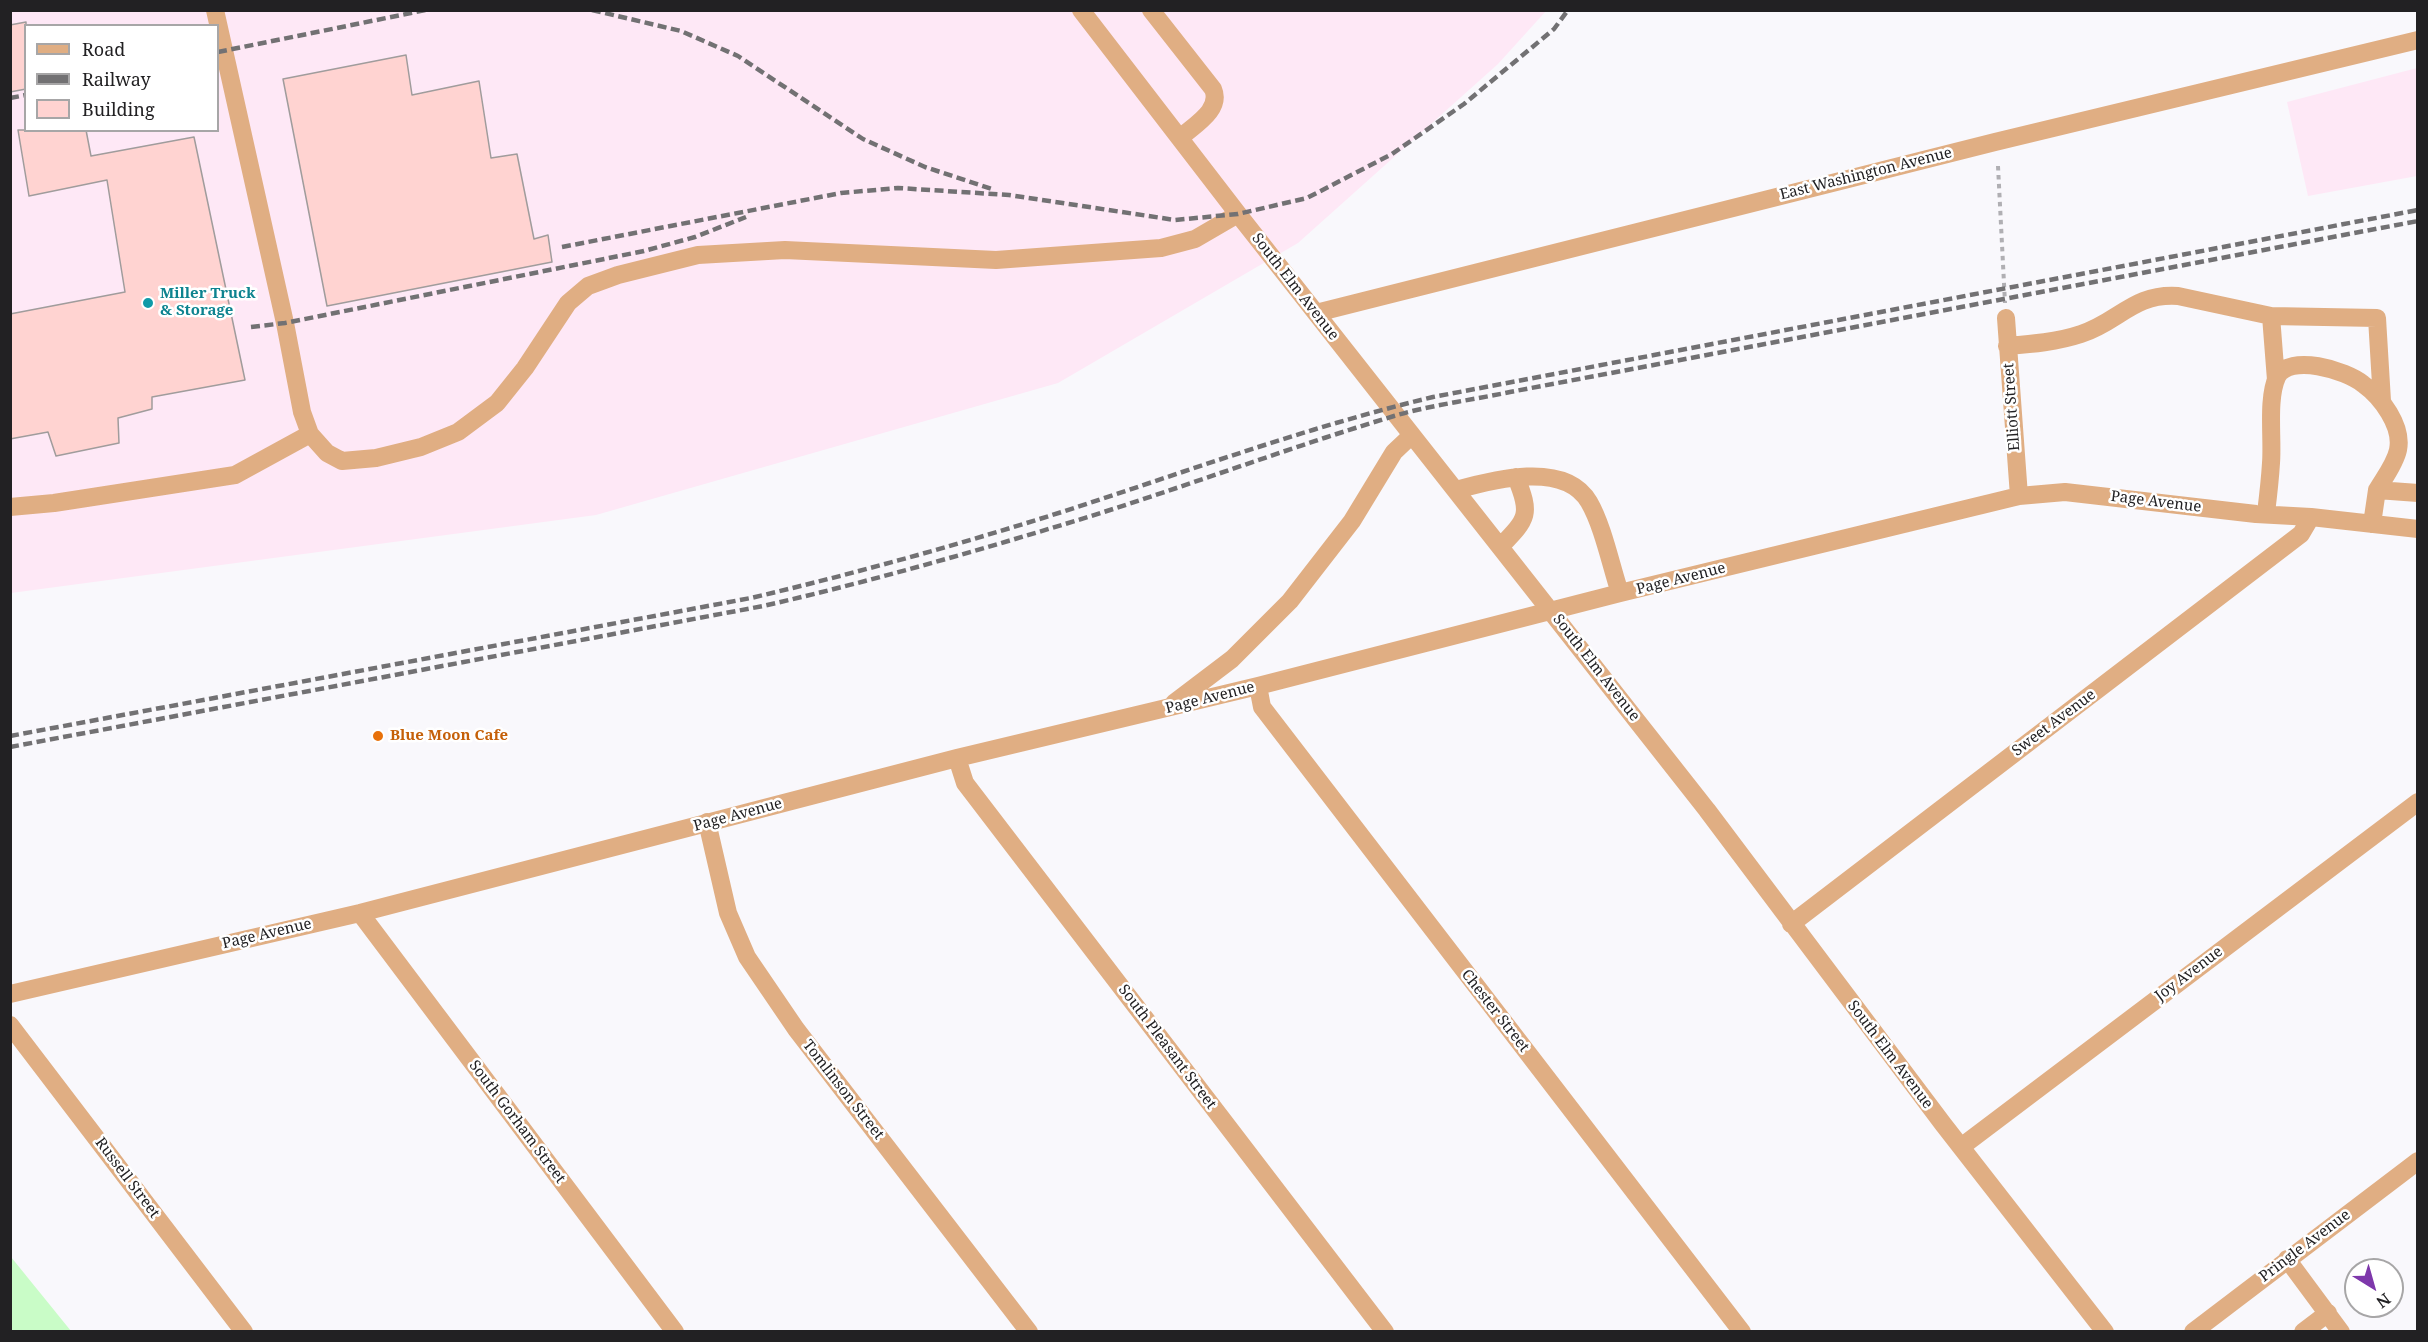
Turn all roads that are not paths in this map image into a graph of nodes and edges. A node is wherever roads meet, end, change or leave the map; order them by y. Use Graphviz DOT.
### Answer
graph roads {
  1 [pos="1081,10"];
  2 [pos="1151,10"];
  3 [pos="219,28"];
  4 [pos="2418,40"];
  5 [pos="1179,138"];
  6 [pos="1238,214"];
  7 [pos="1316,314"];
  8 [pos="2271,315"];
  9 [pos="2006,318"];
  10 [pos="2007,346"];
  11 [pos="2276,380"];
  12 [pos="2382,401"];
  13 [pos="310,434"];
  14 [pos="1412,435"];
  15 [pos="1516,477"];
  16 [pos="1456,490"];
  17 [pos="2377,490"];
  18 [pos="2418,493"];
  19 [pos="2019,496"];
  20 [pos="10,507"];
  21 [pos="2266,513"];
  22 [pos="2311,517"];
  23 [pos="2372,524"];
  24 [pos="2418,529"];
  25 [pos="1500,546"];
  26 [pos="1620,593"];
  27 [pos="1553,612"];
  28 [pos="1258,686"];
  29 [pos="1168,708"];
  30 [pos="957,758"];
  31 [pos="2418,802"];
  32 [pos="707,822"];
  33 [pos="360,913"];
  34 [pos="1791,924"];
  35 [pos="10,994"];
  36 [pos="10,1025"];
  37 [pos="1961,1147"];
  38 [pos="2418,1161"];
  39 [pos="2287,1259"];
  40 [pos="2328,1313"];
  41 [pos="244,1332"];
  42 [pos="675,1332"];
  43 [pos="1029,1332"];
  44 [pos="1385,1332"];
  45 [pos="1742,1332"];
  46 [pos="2105,1332"];
  47 [pos="2193,1332"];
  48 [pos="2303,1332"];
  49 [pos="2342,1332"];
  1 -- 5 [label="street, South Elm Avenue"];
  2 -- 5 [label="street"];
  3 -- 13 [label="street"];
  4 -- 7 [label="street, East Washington Avenue"];
  5 -- 6 [label="street, South Elm Avenue"];
  6 -- 7 [label="street, South Elm Avenue"];
  6 -- 13 [label="street"];
  7 -- 14 [label="street, South Elm Avenue"];
  8 -- 10 [label="street"];
  8 -- 11 [label="street"];
  8 -- 12 [label="street"];
  9 -- 10 [label="street, Elliott Street"];
  10 -- 19 [label="street, Elliott Street"];
  11 -- 12 [label="street"];
  11 -- 21 [label="street"];
  12 -- 17 [label="street"];
  13 -- 20 [label="street"];
  14 -- 16 [label="street, South Elm Avenue"];
  14 -- 29 [label="street"];
  15 -- 16 [label="street"];
  15 -- 25 [label="street"];
  15 -- 26 [label="street"];
  16 -- 25 [label="street, South Elm Avenue"];
  17 -- 18 [label="street"];
  17 -- 23 [label="street"];
  19 -- 21 [label="street, Page Avenue"];
  19 -- 26 [label="street, Page Avenue"];
  21 -- 22 [label="street, Page Avenue"];
  22 -- 23 [label="street, Page Avenue"];
  22 -- 34 [label="street, Sweet Avenue"];
  23 -- 24 [label="street, Page Avenue"];
  25 -- 27 [label="street, South Elm Avenue"];
  26 -- 27 [label="street, Page Avenue"];
  27 -- 28 [label="street, Page Avenue"];
  27 -- 34 [label="street, South Elm Avenue"];
  28 -- 29 [label="street, Page Avenue"];
  28 -- 45 [label="street, Chester Street"];
  29 -- 30 [label="street, Page Avenue"];
  30 -- 32 [label="street, Page Avenue"];
  30 -- 44 [label="street, South Pleasant Street"];
  31 -- 37 [label="street, Joy Avenue"];
  32 -- 33 [label="street, Page Avenue"];
  32 -- 43 [label="street, Tomlinson Street"];
  33 -- 35 [label="street, Page Avenue"];
  33 -- 42 [label="street, South Gorham Street"];
  34 -- 37 [label="street, South Elm Avenue"];
  36 -- 41 [label="street, Russell Street"];
  37 -- 46 [label="street, South Elm Avenue"];
  38 -- 39 [label="street, Pringle Avenue"];
  39 -- 40 [label="street"];
  39 -- 47 [label="street, Pringle Avenue"];
  40 -- 48 [label="street"];
  40 -- 49 [label="street"];
}
